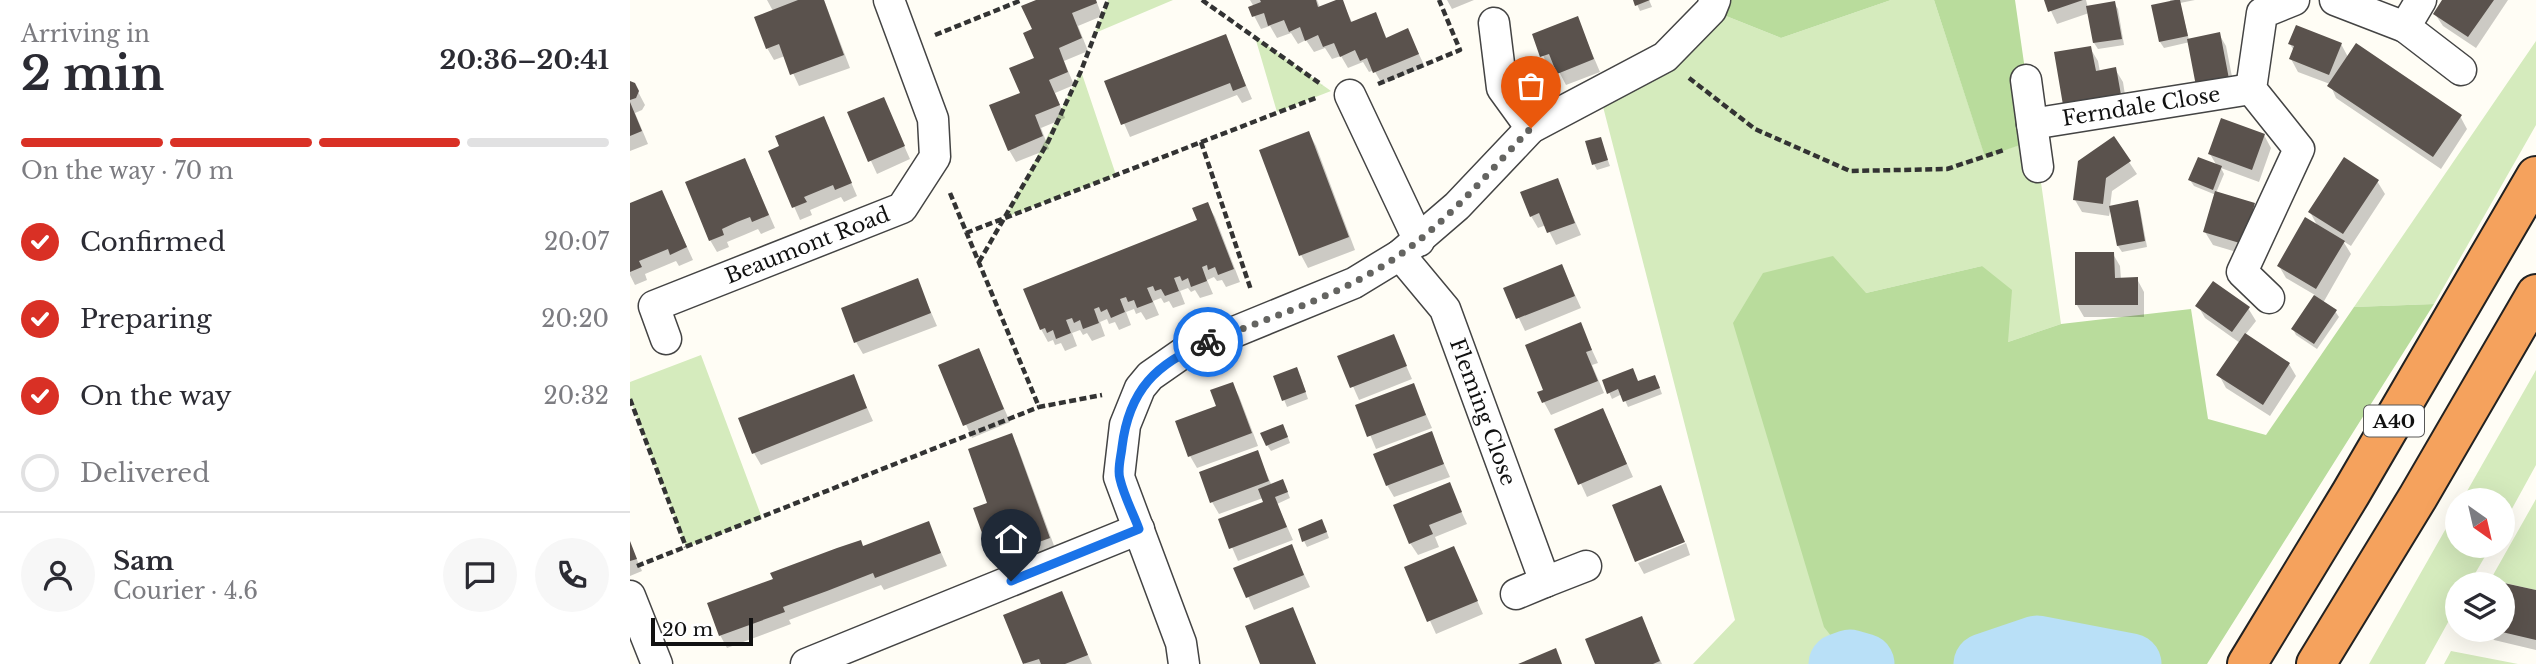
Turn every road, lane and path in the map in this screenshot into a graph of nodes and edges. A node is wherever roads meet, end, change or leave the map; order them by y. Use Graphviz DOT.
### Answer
graph roads {
  1 [pos="889,0"];
  2 [pos="1022,0"];
  3 [pos="1108,0"];
  4 [pos="1202,0"];
  5 [pos="1439,0"];
  6 [pos="1715,0"];
  7 [pos="2294,0"];
  8 [pos="2334,0"];
  9 [pos="2421,0"];
  10 [pos="1494,23"];
  11 [pos="2406,27"];
  12 [pos="907,47"];
  13 [pos="1665,57"];
  14 [pos="2461,71"];
  15 [pos="2026,80"];
  16 [pos="2251,89"];
  17 [pos="1341,93"];
  18 [pos="1531,128"];
  19 [pos="1201,142"];
  20 [pos="2035,143"];
  21 [pos="935,157"];
  22 [pos="2536,176"];
  23 [pos="1006,217"];
  24 [pos="966,233"];
  25 [pos="1409,248"];
  26 [pos="979,262"];
  27 [pos="2536,294"];
  28 [pos="2269,298"];
  29 [pos="1261,321"];
  30 [pos="666,340"];
  31 [pos="1140,388"];
  32 [pos="630,399"];
  33 [pos="1039,407"];
  34 [pos="1139,529"];
  35 [pos="685,547"];
  36 [pos="1586,566"];
  37 [pos="630,569"];
  38 [pos="1545,582"];
  39 [pos="1516,594"];
  40 [pos="630,596"];
  41 [pos="657,664"];
  42 [pos="806,664"];
  43 [pos="1184,664"];
  44 [pos="2247,664"];
  45 [pos="2316,664"];
  1 -- 12 [label="street"];
  2 -- 12 [label="path"];
  3 -- 23 [label="path"];
  4 -- 17 [label="path"];
  5 -- 17 [label="path"];
  6 -- 13 [label="street"];
  7 -- 16 [label="street, Ferndale Close"];
  8 -- 11 [label="street"];
  9 -- 11 [label="street"];
  10 -- 18 [label="street"];
  11 -- 14 [label="street"];
  12 -- 21 [label="street"];
  13 -- 18 [label="street"];
  13 -- 20 [label="path"];
  15 -- 20 [label="street, Ferndale Close"];
  16 -- 20 [label="street, Ferndale Close"];
  16 -- 28 [label="street, Ferndale Close"];
  17 -- 19 [label="path"];
  17 -- 25 [label="street, Fleming Close"];
  18 -- 25 [label="street"];
  19 -- 23 [label="path"];
  19 -- 29 [label="path"];
  21 -- 24 [label="path"];
  21 -- 30 [label="street, Beaumont Road"];
  22 -- 44 [label="highway, A40"];
  23 -- 24 [label="path"];
  23 -- 26 [label="path"];
  24 -- 26 [label="path"];
  25 -- 29 [label="street"];
  25 -- 38 [label="street, Fleming Close"];
  26 -- 33 [label="path"];
  27 -- 45 [label="highway, A40"];
  29 -- 31 [label="street"];
  31 -- 33 [label="path"];
  31 -- 34 [label="street"];
  32 -- 35 [label="path"];
  33 -- 35 [label="path"];
  34 -- 42 [label="street"];
  34 -- 43 [label="street"];
  35 -- 37 [label="path"];
  36 -- 38 [label="street"];
  38 -- 39 [label="street"];
  40 -- 41 [label="street"];
}
